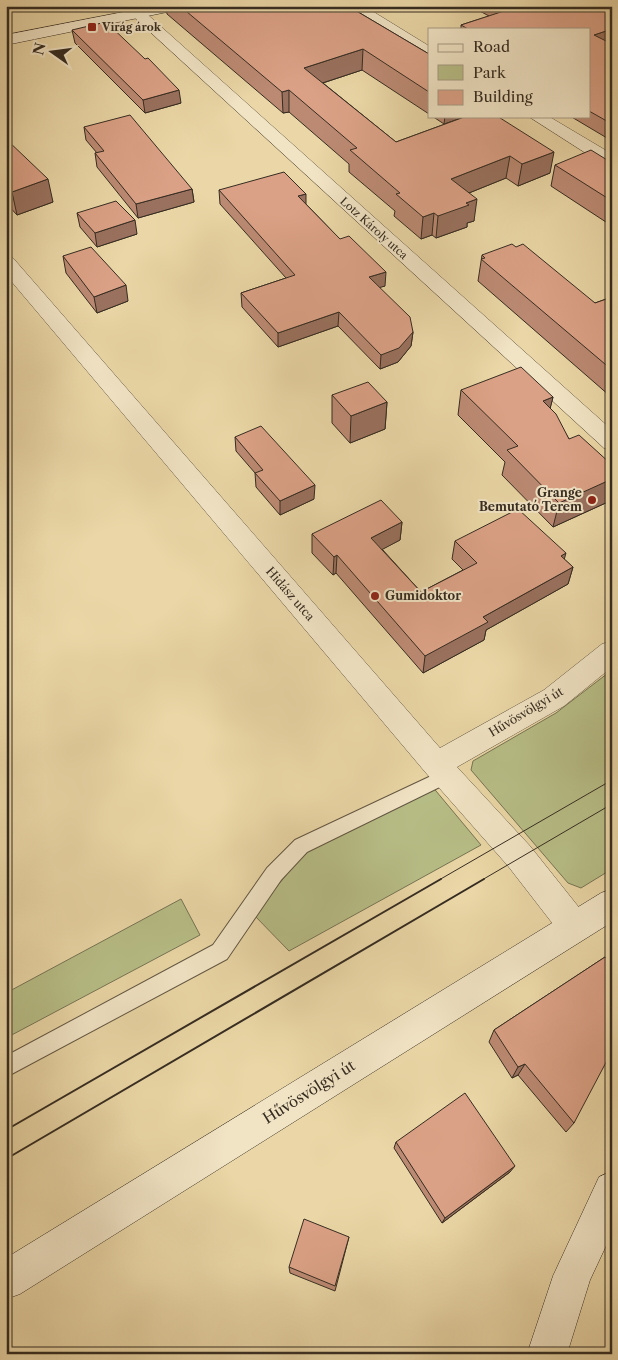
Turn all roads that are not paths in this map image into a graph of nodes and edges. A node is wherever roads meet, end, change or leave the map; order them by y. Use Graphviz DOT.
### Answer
graph roads {
  1 [pos="177,6"];
  2 [pos="353,6"];
  3 [pos="133,10"];
  4 [pos="6,40"];
  5 [pos="428,51"];
  6 [pos="539,118"];
  7 [pos="612,162"];
  8 [pos="6,262"];
  9 [pos="612,443"];
  10 [pos="612,652"];
  11 [pos="441,770"];
  12 [pos="612,904"];
  13 [pos="574,926"];
  14 [pos="6,1067"];
  15 [pos="612,1190"];
  16 [pos="598,1240"];
  17 [pos="6,1280"];
  18 [pos="547,1354"];
  1 -- 3 [label="street"];
  2 -- 5 [label="street"];
  3 -- 4 [label="street"];
  3 -- 9 [label="street, Lotz Károly utca"];
  6 -- 7 [label="street"];
  8 -- 11 [label="street, Hidász utca"];
  10 -- 11 [label="street, Hűvösvölgyi út"];
  11 -- 13 [label="street, Hidász utca"];
  11 -- 14 [label="lane, Hűvösvölgyi út"];
  12 -- 13 [label="street, Hűvösvölgyi út"];
  13 -- 17 [label="street, Hűvösvölgyi út"];
  15 -- 16 [label="street"];
  16 -- 18 [label="street"];
}
